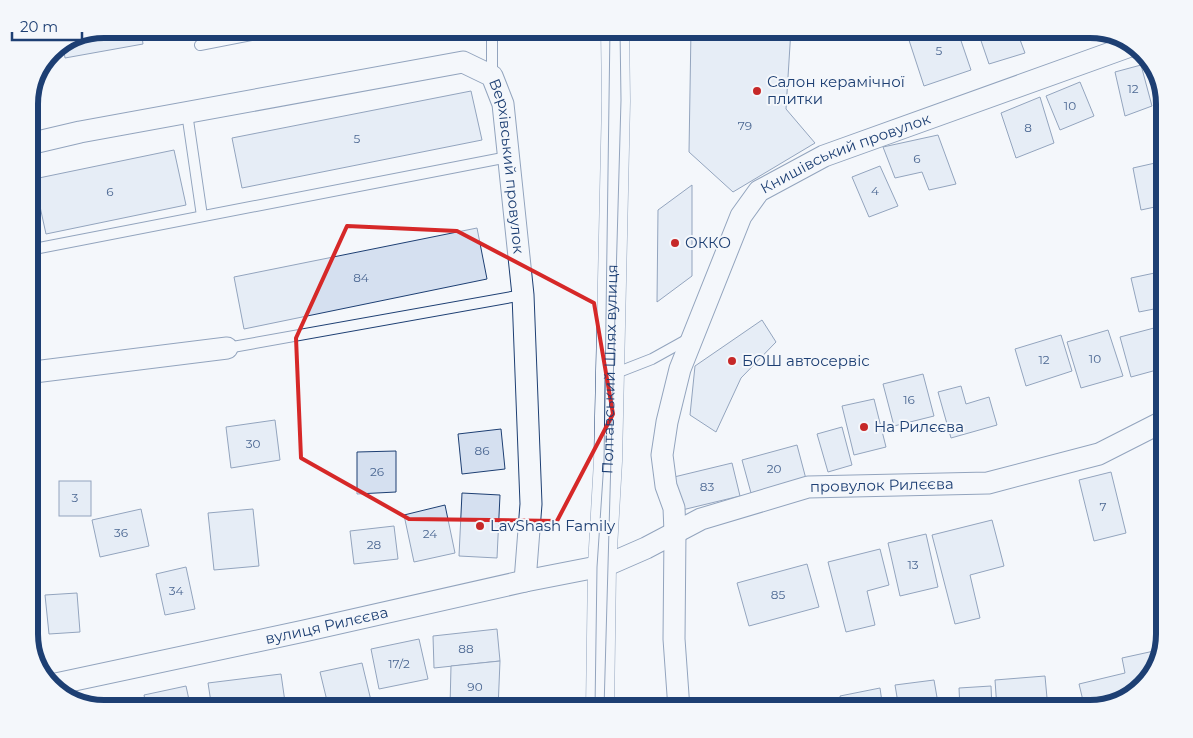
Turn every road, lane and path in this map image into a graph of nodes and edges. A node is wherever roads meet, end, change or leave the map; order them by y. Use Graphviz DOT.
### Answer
graph roads {
  1 [pos="241,37"];
  2 [pos="492,37"];
  3 [pos="615,37"];
  4 [pos="200,45"];
  5 [pos="1125,48"];
  6 [pos="492,76"];
  7 [pos="187,113"];
  8 [pos="38,142"];
  9 [pos="508,158"];
  10 [pos="202,216"];
  11 [pos="38,248"];
  12 [pos="522,295"];
  13 [pos="691,338"];
  14 [pos="227,348"];
  15 [pos="38,372"];
  16 [pos="609,376"];
  17 [pos="1156,425"];
  18 [pos="675,532"];
  19 [pos="602,566"];
  20 [pos="525,581"];
  21 [pos="59,683"];
  22 [pos="600,700"];
  23 [pos="678,700"];
  1 -- 4 [label="lane"];
  2 -- 6 [label="lane"];
  3 -- 16 [label="main road, Полтавський Шлях вулиця"];
  5 -- 13 [label="street, Книшівський провулок"];
  6 -- 7 [label="street, Верхівський провулок"];
  6 -- 9 [label="street, Верхівський провулок"];
  7 -- 8 [label="street, Верхівський провулок"];
  7 -- 10 [label="lane"];
  9 -- 10 [label="lane"];
  9 -- 12 [label="street, Верхівський провулок"];
  10 -- 11 [label="lane"];
  12 -- 14 [label="lane"];
  12 -- 20 [label="street, Верхівський провулок"];
  13 -- 16 [label="lane"];
  13 -- 18 [label="street, Книшівський провулок"];
  14 -- 15 [label="street"];
  16 -- 19 [label="main road, Полтавський Шлях вулиця"];
  17 -- 18 [label="street, провулок Рилєєва"];
  18 -- 19 [label="street, провулок Рилєєва"];
  18 -- 23 [label="street, Книшівський провулок"];
  19 -- 20 [label="street, вулиця Рилєєва"];
  19 -- 22 [label="main road, Полтавський Шлях вулиця"];
  20 -- 21 [label="street, вулиця Рилєєва"];
}
